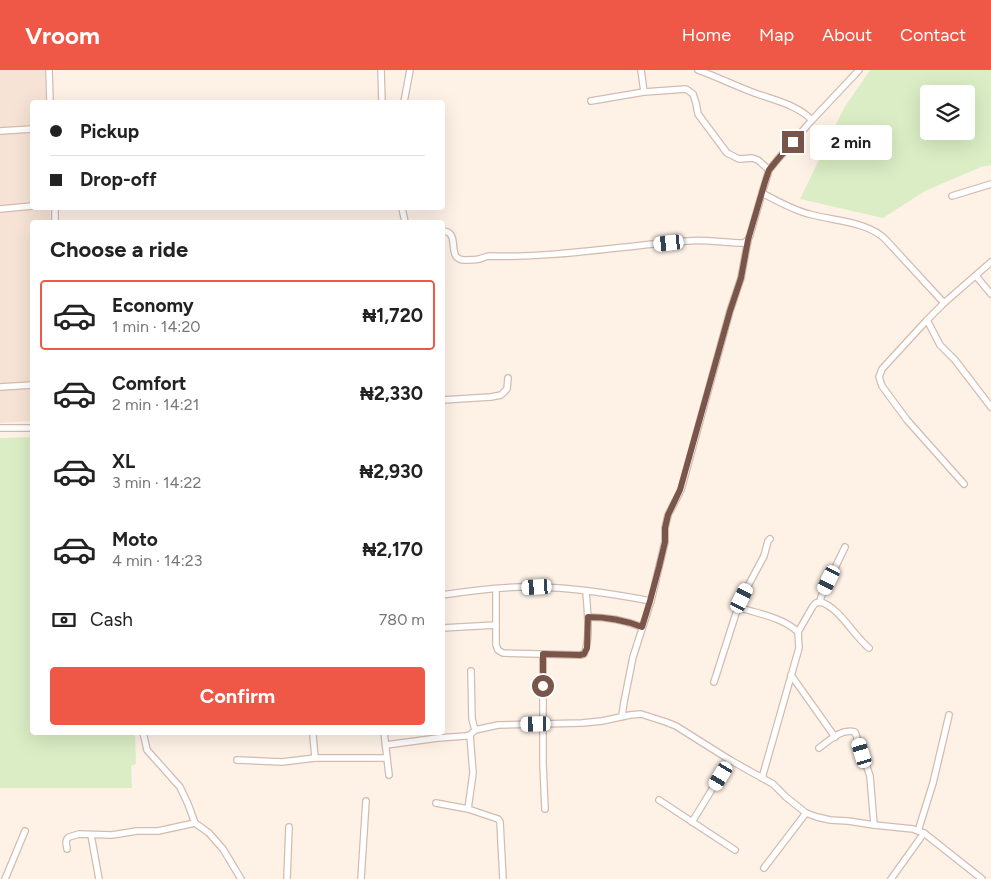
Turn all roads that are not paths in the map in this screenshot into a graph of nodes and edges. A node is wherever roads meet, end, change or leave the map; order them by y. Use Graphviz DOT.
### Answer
graph roads {
  1 [pos="49,70"];
  2 [pos="381,70"];
  3 [pos="410,70"];
  4 [pos="641,70"];
  5 [pos="698,70"];
  6 [pos="859,70"];
  7 [pos="644,92"];
  8 [pos="50,100"];
  9 [pos="382,100"];
  10 [pos="404,100"];
  11 [pos="591,101"];
  12 [pos="812,120"];
  13 [pos="30,130"];
  14 [pos="0,131"];
  15 [pos="769,170"];
  16 [pos="991,184"];
  17 [pos="762,193"];
  18 [pos="952,196"];
  19 [pos="30,206"];
  20 [pos="0,208"];
  21 [pos="445,231"];
  22 [pos="748,240"];
  23 [pos="991,262"];
  24 [pos="976,276"];
  25 [pos="991,294"];
  26 [pos="944,303"];
  27 [pos="927,320"];
  28 [pos="508,378"];
  29 [pos="30,385"];
  30 [pos="0,387"];
  31 [pos="445,400"];
  32 [pos="991,407"];
  33 [pos="0,428"];
  34 [pos="30,428"];
  35 [pos="964,484"];
  36 [pos="770,539"];
  37 [pos="845,546"];
  38 [pos="496,589"];
  39 [pos="586,591"];
  40 [pos="445,595"];
  41 [pos="650,601"];
  42 [pos="820,602"];
  43 [pos="738,607"];
  44 [pos="588,617"];
  45 [pos="496,625"];
  46 [pos="642,627"];
  47 [pos="445,628"];
  48 [pos="798,632"];
  49 [pos="869,648"];
  50 [pos="543,654"];
  51 [pos="472,671"];
  52 [pos="791,676"];
  53 [pos="714,682"];
  54 [pos="949,715"];
  55 [pos="622,716"];
  56 [pos="543,724"];
  57 [pos="475,730"];
  58 [pos="144,735"];
  59 [pos="313,735"];
  60 [pos="384,735"];
  61 [pos="470,735"];
  62 [pos="835,737"];
  63 [pos="386,745"];
  64 [pos="819,748"];
  65 [pos="315,758"];
  66 [pos="387,758"];
  67 [pos="237,760"];
  68 [pos="730,760"];
  69 [pos="390,776"];
  70 [pos="762,778"];
  71 [pos="659,800"];
  72 [pos="366,802"];
  73 [pos="436,803"];
  74 [pos="468,809"];
  75 [pos="545,809"];
  76 [pos="806,813"];
  77 [pos="692,822"];
  78 [pos="195,823"];
  79 [pos="874,825"];
  80 [pos="288,827"];
  81 [pos="25,831"];
  82 [pos="921,832"];
  83 [pos="91,835"];
  84 [pos="67,849"];
  85 [pos="735,850"];
  86 [pos="764,868"];
  87 [pos="5,879"];
  88 [pos="99,879"];
  89 [pos="241,879"];
  90 [pos="288,879"];
  91 [pos="360,879"];
  92 [pos="503,879"];
  93 [pos="891,879"];
  94 [pos="982,879"];
  1 -- 8 [label="street"];
  2 -- 9 [label="street"];
  3 -- 10 [label="street"];
  4 -- 7 [label="street"];
  5 -- 12 [label="street"];
  6 -- 12 [label="street"];
  7 -- 11 [label="street"];
  7 -- 15 [label="street"];
  12 -- 15 [label="street"];
  13 -- 14 [label="street"];
  15 -- 17 [label="street"];
  16 -- 18 [label="street"];
  17 -- 22 [label="street"];
  17 -- 26 [label="street"];
  19 -- 20 [label="street"];
  21 -- 22 [label="street"];
  22 -- 41 [label="street"];
  23 -- 24 [label="street"];
  24 -- 25 [label="street"];
  24 -- 26 [label="street"];
  26 -- 27 [label="street"];
  27 -- 32 [label="street"];
  27 -- 35 [label="street"];
  28 -- 31 [label="street"];
  29 -- 30 [label="street"];
  33 -- 34 [label="street"];
  36 -- 43 [label="street"];
  37 -- 42 [label="street"];
  38 -- 39 [label="street"];
  38 -- 40 [label="street"];
  38 -- 45 [label="street"];
  39 -- 41 [label="street"];
  39 -- 44 [label="street"];
  41 -- 46 [label="street"];
  42 -- 48 [label="street"];
  42 -- 49 [label="street"];
  43 -- 48 [label="street"];
  43 -- 53 [label="street"];
  44 -- 46 [label="street"];
  44 -- 50 [label="street"];
  45 -- 47 [label="street"];
  45 -- 50 [label="street"];
  46 -- 55 [label="street"];
  48 -- 52 [label="street"];
  50 -- 56 [label="street"];
  51 -- 57 [label="street"];
  52 -- 62 [label="street"];
  52 -- 70 [label="street"];
  54 -- 82 [label="street"];
  55 -- 56 [label="street"];
  55 -- 68 [label="street"];
  56 -- 57 [label="street"];
  56 -- 75 [label="street"];
  57 -- 61 [label="street"];
  58 -- 78 [label="street"];
  59 -- 65 [label="street"];
  60 -- 63 [label="street"];
  61 -- 63 [label="street"];
  61 -- 74 [label="street"];
  62 -- 64 [label="street"];
  62 -- 79 [label="street"];
  63 -- 66 [label="street"];
  65 -- 66 [label="street"];
  65 -- 67 [label="street"];
  66 -- 69 [label="street"];
  68 -- 70 [label="street"];
  68 -- 77 [label="street"];
  70 -- 76 [label="street"];
  71 -- 77 [label="street"];
  72 -- 91 [label="street"];
  73 -- 74 [label="street"];
  74 -- 92 [label="street"];
  76 -- 79 [label="street"];
  76 -- 86 [label="street"];
  77 -- 85 [label="street"];
  78 -- 83 [label="street"];
  78 -- 89 [label="street"];
  79 -- 82 [label="street"];
  80 -- 90 [label="street"];
  81 -- 87 [label="street"];
  82 -- 93 [label="street"];
  82 -- 94 [label="street"];
  83 -- 84 [label="street"];
  83 -- 88 [label="street"];
}
